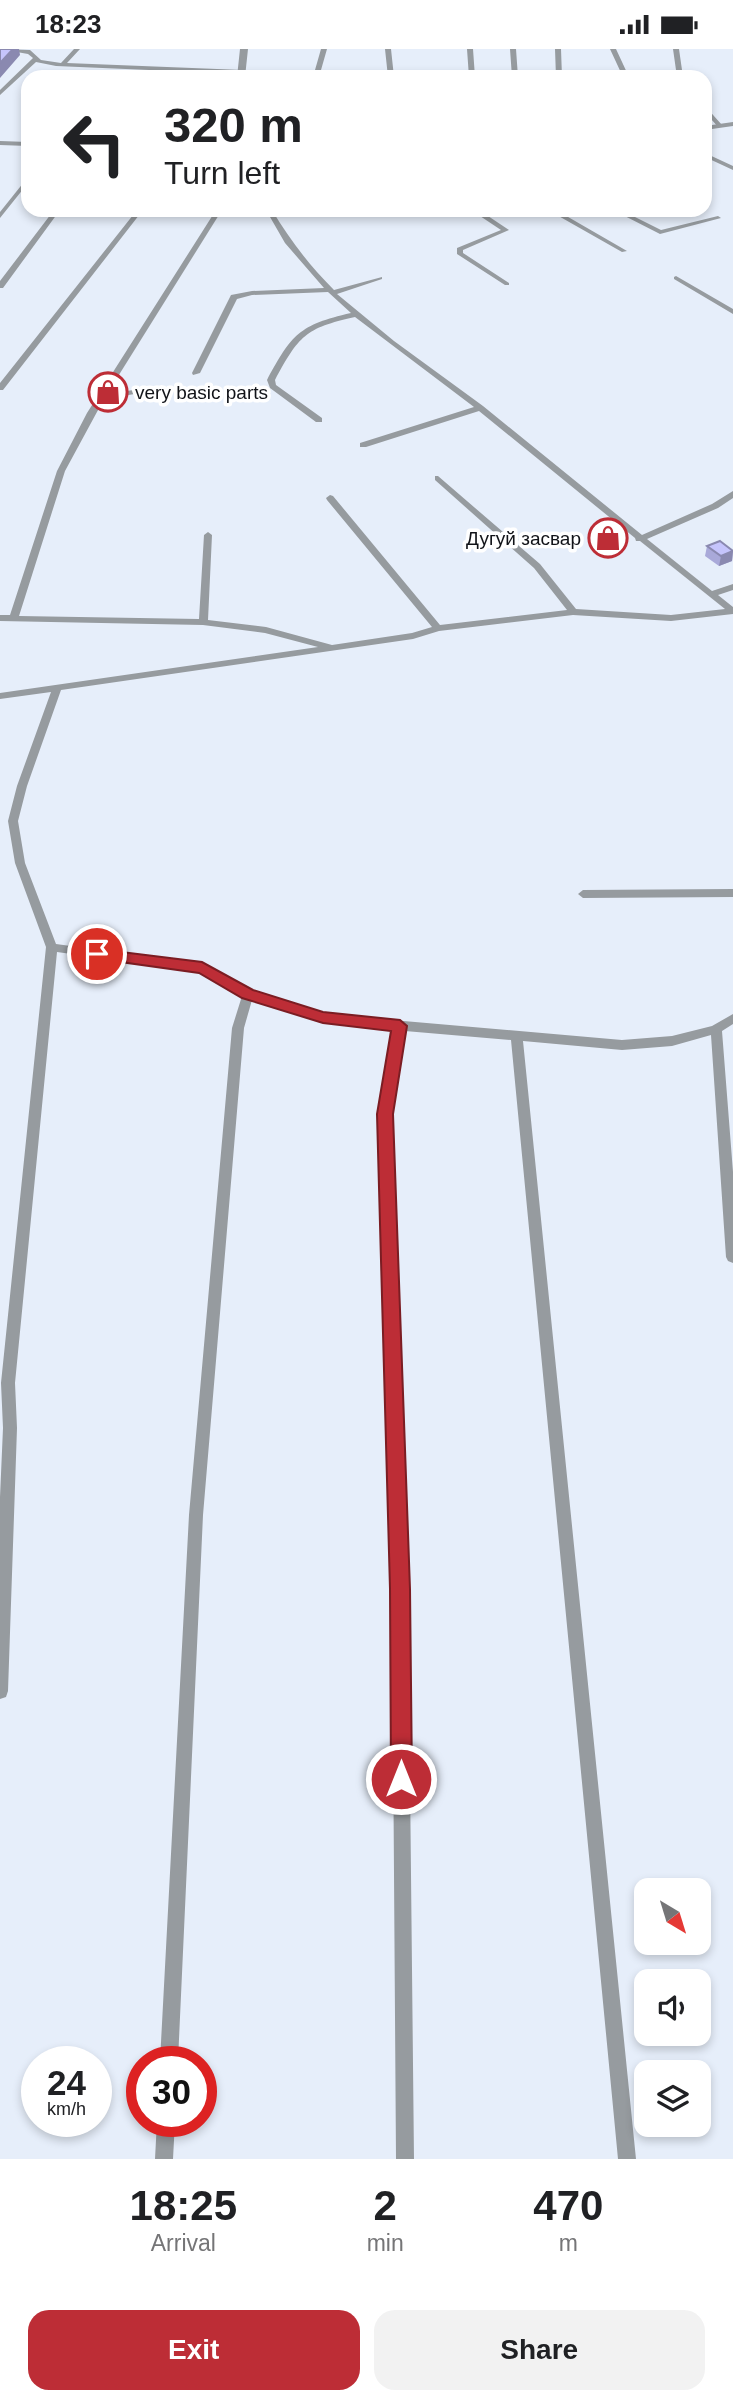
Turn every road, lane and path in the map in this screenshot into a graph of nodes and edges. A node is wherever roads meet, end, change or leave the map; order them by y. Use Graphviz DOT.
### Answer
graph roads {
  1 [pos="2,49"];
  2 [pos="77,49"];
  3 [pos="244,49"];
  4 [pos="324,49"];
  5 [pos="388,49"];
  6 [pos="470,49"];
  7 [pos="513,49"];
  8 [pos="558,49"];
  9 [pos="613,49"];
  10 [pos="676,49"];
  11 [pos="36,59"];
  12 [pos="63,64"];
  13 [pos="24,70"];
  14 [pos="160,70"];
  15 [pos="242,70"];
  16 [pos="318,70"];
  17 [pos="390,70"];
  18 [pos="472,70"];
  19 [pos="514,70"];
  20 [pos="559,70"];
  21 [pos="622,70"];
  22 [pos="679,70"];
  23 [pos="21,73"];
  24 [pos="0,93"];
  25 [pos="712,116"];
  26 [pos="733,124"];
  27 [pos="720,126"];
  28 [pos="712,127"];
  29 [pos="0,143"];
  30 [pos="21,144"];
  31 [pos="712,158"];
  32 [pos="733,169"];
  33 [pos="21,188"];
  34 [pos="0,216"];
  35 [pos="52,217"];
  36 [pos="134,217"];
  37 [pos="215,217"];
  38 [pos="272,217"];
  39 [pos="485,217"];
  40 [pos="563,217"];
  41 [pos="630,217"];
  42 [pos="718,218"];
  43 [pos="624,251"];
  44 [pos="380,278"];
  45 [pos="676,278"];
  46 [pos="507,284"];
  47 [pos="0,286"];
  48 [pos="330,292"];
  49 [pos="733,312"];
  50 [pos="357,314"];
  51 [pos="196,373"];
  52 [pos="0,387"];
  53 [pos="153,389"];
  54 [pos="101,397"];
  55 [pos="480,408"];
  56 [pos="318,420"];
  57 [pos="363,445"];
  58 [pos="438,478"];
  59 [pos="733,493"];
  60 [pos="330,498"];
  61 [pos="208,535"];
  62 [pos="639,539"];
  63 [pos="733,587"];
  64 [pos="711,594"];
  65 [pos="733,611"];
  66 [pos="573,612"];
  67 [pos="0,618"];
  68 [pos="14,618"];
  69 [pos="203,622"];
  70 [pos="438,628"];
  71 [pos="332,648"];
  72 [pos="56,690"];
  73 [pos="0,696"];
  74 [pos="733,893"];
  75 [pos="583,894"];
  76 [pos="52,947"];
  77 [pos="248,994"];
  78 [pos="733,1018"];
  79 [pos="400,1026"];
  80 [pos="716,1029"];
  81 [pos="517,1036"];
  82 [pos="733,1257"];
  83 [pos="5,1430"];
  84 [pos="0,1691"];
  85 [pos="170,2046"];
  86 [pos="165,2137"];
  87 [pos="164,2159"];
  88 [pos="405,2159"];
  89 [pos="627,2159"];
  1 -- 11 [label="street"];
  2 -- 12 [label="street"];
  3 -- 15 [label="street"];
  4 -- 16 [label="street"];
  5 -- 17 [label="street"];
  6 -- 18 [label="street"];
  7 -- 19 [label="street"];
  8 -- 20 [label="street"];
  9 -- 21 [label="street"];
  10 -- 22 [label="street"];
  11 -- 12 [label="street"];
  11 -- 13 [label="street"];
  12 -- 14 [label="street"];
  23 -- 24 [label="street"];
  25 -- 27 [label="street"];
  26 -- 27 [label="street"];
  27 -- 28 [label="street"];
  29 -- 30 [label="street"];
  31 -- 32 [label="street"];
  33 -- 34 [label="street"];
  35 -- 47 [label="street"];
  36 -- 52 [label="street"];
  37 -- 54 [label="street"];
  38 -- 48 [label="street"];
  39 -- 46 [label="street"];
  40 -- 43 [label="street"];
  41 -- 42 [label="street"];
  44 -- 48 [label="street"];
  45 -- 49 [label="street"];
  48 -- 50 [label="street"];
  48 -- 51 [label="street"];
  50 -- 55 [label="street"];
  50 -- 56 [label="street"];
  53 -- 54 [label="street"];
  54 -- 68 [label="street"];
  55 -- 57 [label="street"];
  55 -- 62 [label="street"];
  58 -- 66 [label="street"];
  59 -- 62 [label="street"];
  60 -- 70 [label="street"];
  61 -- 69 [label="street"];
  62 -- 64 [label="street"];
  63 -- 64 [label="street"];
  64 -- 65 [label="street"];
  65 -- 66 [label="street"];
  66 -- 70 [label="street"];
  67 -- 68 [label="street"];
  68 -- 69 [label="street"];
  69 -- 71 [label="street"];
  70 -- 71 [label="street"];
  71 -- 72 [label="street"];
  72 -- 73 [label="street"];
  72 -- 76 [label="street"];
  74 -- 75 [label="street"];
  76 -- 77 [label="street"];
  76 -- 83 [label="street"];
  77 -- 79 [label="street"];
  77 -- 85 [label="street"];
  78 -- 80 [label="street"];
  79 -- 81 [label="street"];
  79 -- 88 [label="street"];
  80 -- 81 [label="street"];
  80 -- 82 [label="street"];
  81 -- 89 [label="street"];
  83 -- 84 [label="street"];
  86 -- 87 [label="street"];
}
